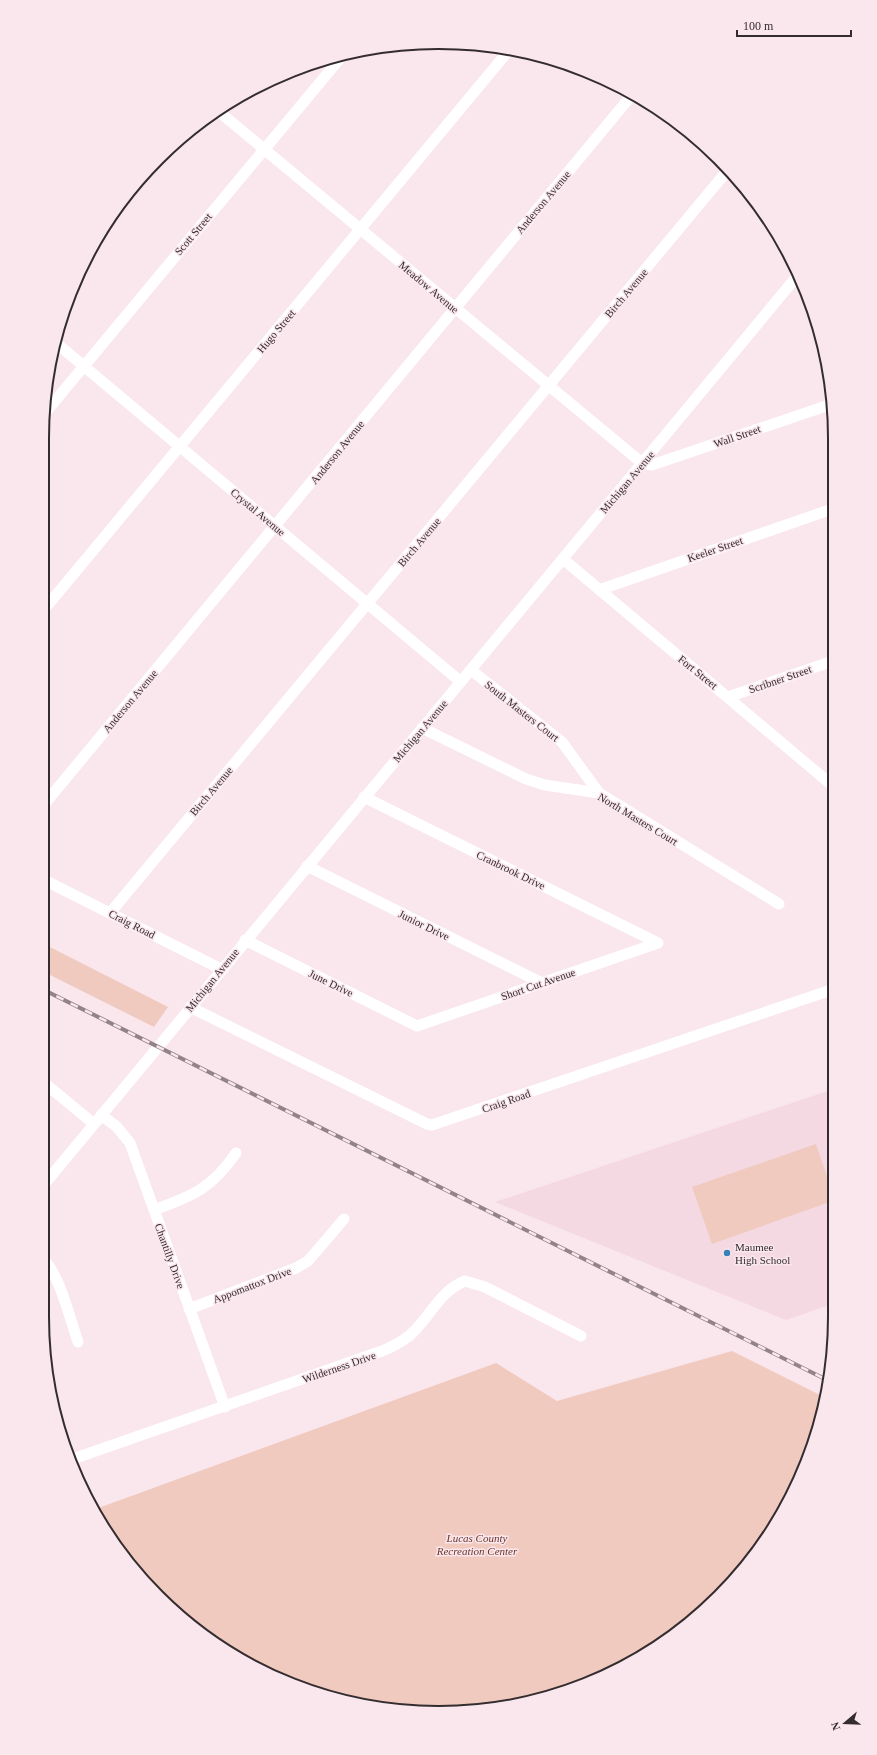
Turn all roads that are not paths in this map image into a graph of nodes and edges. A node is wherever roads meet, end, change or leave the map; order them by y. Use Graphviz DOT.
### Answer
graph roads {
  1 [pos="505,55"];
  2 [pos="337,62"];
  3 [pos="629,99"];
  4 [pos="223,115"];
  5 [pos="264,149"];
  6 [pos="724,174"];
  7 [pos="360,230"];
  8 [pos="794,280"];
  9 [pos="454,308"];
  10 [pos="60,346"];
  11 [pos="84,366"];
  12 [pos="548,386"];
  13 [pos="51,405"];
  14 [pos="826,406"];
  15 [pos="180,446"];
  16 [pos="642,463"];
  17 [pos="828,510"];
  18 [pos="276,526"];
  19 [pos="563,559"];
  20 [pos="599,590"];
  21 [pos="49,604"];
  22 [pos="368,604"];
  23 [pos="828,663"];
  24 [pos="471,670"];
  25 [pos="461,682"];
  26 [pos="728,697"];
  27 [pos="422,728"];
  28 [pos="828,782"];
  29 [pos="599,793"];
  30 [pos="364,797"];
  31 [pos="49,799"];
  32 [pos="307,866"];
  33 [pos="49,882"];
  34 [pos="779,904"];
  35 [pos="110,913"];
  36 [pos="245,940"];
  37 [pos="658,943"];
  38 [pos="221,969"];
  39 [pos="542,983"];
  40 [pos="828,990"];
  41 [pos="190,1007"];
  42 [pos="417,1026"];
  43 [pos="49,1086"];
  44 [pos="98,1119"];
  45 [pos="236,1153"];
  46 [pos="49,1178"];
  47 [pos="154,1210"];
  48 [pos="344,1219"];
  49 [pos="49,1265"];
  50 [pos="189,1309"];
  51 [pos="581,1336"];
  52 [pos="78,1342"];
  53 [pos="225,1407"];
  54 [pos="76,1458"];
  1 -- 7 [label="street, Hugo Street"];
  2 -- 5 [label="street, Scott Street"];
  3 -- 9 [label="street, Anderson Avenue"];
  4 -- 5 [label="street, Meadow Avenue"];
  5 -- 7 [label="street, Meadow Avenue"];
  5 -- 11 [label="street, Scott Street"];
  6 -- 12 [label="street, Birch Avenue"];
  7 -- 9 [label="street, Meadow Avenue"];
  7 -- 15 [label="street, Hugo Street"];
  8 -- 16 [label="street, Michigan Avenue"];
  9 -- 12 [label="street, Meadow Avenue"];
  9 -- 18 [label="street, Anderson Avenue"];
  10 -- 11 [label="street, Crystal Avenue"];
  11 -- 13 [label="street, Scott Street"];
  11 -- 15 [label="street, Crystal Avenue"];
  12 -- 16 [label="street, Meadow Avenue"];
  12 -- 22 [label="street, Birch Avenue"];
  14 -- 16 [label="street, Wall Street"];
  15 -- 18 [label="street, Crystal Avenue"];
  15 -- 21 [label="street, Hugo Street"];
  16 -- 19 [label="street, Michigan Avenue"];
  17 -- 20 [label="street, Keeler Street"];
  18 -- 22 [label="street, Crystal Avenue"];
  18 -- 31 [label="street, Anderson Avenue"];
  19 -- 20 [label="street, Fort Street"];
  19 -- 24 [label="street, Michigan Avenue"];
  20 -- 26 [label="street, Fort Street"];
  22 -- 25 [label="street, Crystal Avenue"];
  22 -- 35 [label="street, Birch Avenue"];
  23 -- 26 [label="street, Scribner Street"];
  24 -- 25 [label="street, Michigan Avenue"];
  24 -- 29 [label="street, South Masters Court"];
  25 -- 27 [label="street, Michigan Avenue"];
  26 -- 28 [label="street, Fort Street"];
  27 -- 29 [label="street, North Masters Court"];
  27 -- 30 [label="street, Michigan Avenue"];
  29 -- 34 [label="street, North Masters Court"];
  30 -- 32 [label="street, Michigan Avenue"];
  30 -- 37 [label="street, Cranbrook Drive"];
  32 -- 36 [label="street, Michigan Avenue"];
  32 -- 39 [label="street, Junior Drive"];
  33 -- 35 [label="street, Craig Road"];
  35 -- 38 [label="street, Craig Road"];
  36 -- 38 [label="street, Michigan Avenue"];
  36 -- 42 [label="street, June Drive"];
  37 -- 39 [label="street, Short Cut Avenue"];
  38 -- 41 [label="street, Michigan Avenue"];
  39 -- 42 [label="street, Short Cut Avenue"];
  40 -- 41 [label="street, Craig Road"];
  41 -- 44 [label="street, Michigan Avenue"];
  43 -- 44 [label="street, Chantilly Drive"];
  44 -- 46 [label="street, Michigan Avenue"];
  44 -- 47 [label="street, Chantilly Drive"];
  45 -- 47 [label="street"];
  47 -- 50 [label="street, Chantilly Drive"];
  48 -- 50 [label="street, Appomattox Drive"];
  49 -- 52 [label="street"];
  50 -- 53 [label="street, Chantilly Drive"];
  51 -- 53 [label="street, Wilderness Drive"];
  53 -- 54 [label="street, Wilderness Drive"];
}
